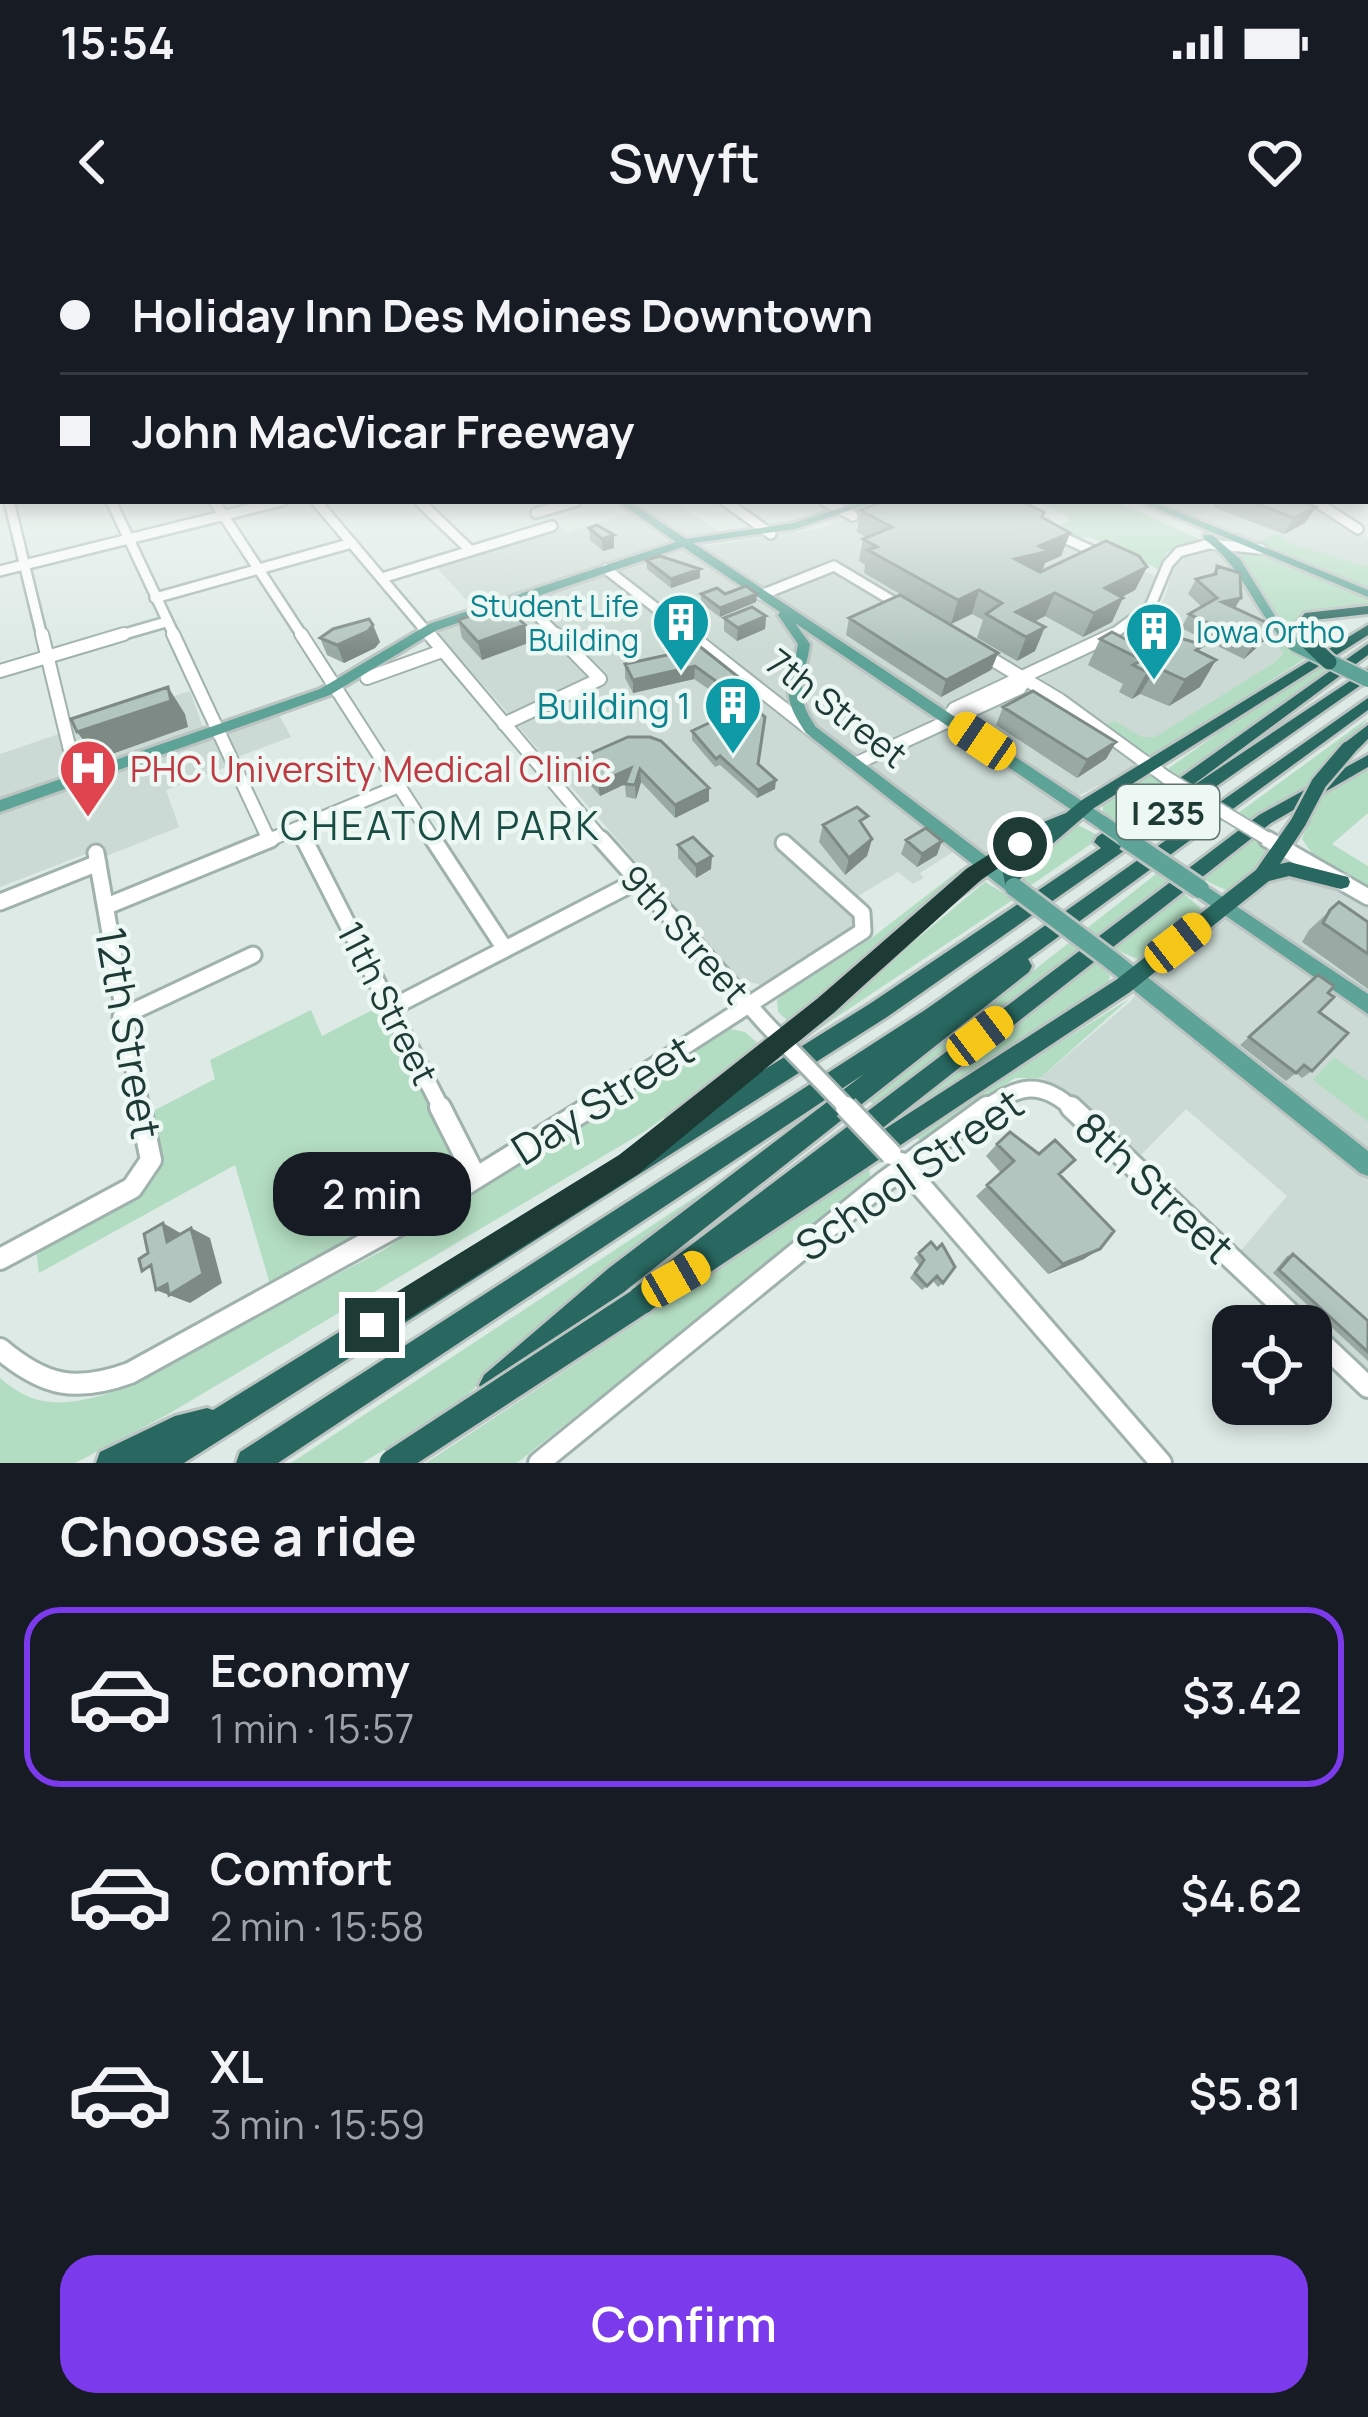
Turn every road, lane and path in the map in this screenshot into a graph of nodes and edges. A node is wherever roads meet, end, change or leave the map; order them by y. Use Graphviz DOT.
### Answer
graph roads {
  1 [pos="16,538"];
  2 [pos="132,538"];
  3 [pos="238,538"];
  4 [pos="348,538"];
  5 [pos="458,538"];
  6 [pos="513,538"];
  7 [pos="677,538"];
  8 [pos="723,538"];
  9 [pos="1065,538"];
  10 [pos="1221,538"];
  11 [pos="128,539"];
  12 [pos="352,543"];
  13 [pos="684,543"];
  14 [pos="471,551"];
  15 [pos="1114,560"];
  16 [pos="25,565"];
  17 [pos="258,569"];
  18 [pos="606,569"];
  19 [pos="0,572"];
  20 [pos="1151,572"];
  21 [pos="1166,575"];
  22 [pos="382,578"];
  23 [pos="1368,594"];
  24 [pos="761,595"];
  25 [pos="154,598"];
  26 [pos="520,598"];
  27 [pos="1368,610"];
  28 [pos="921,618"];
  29 [pos="166,622"];
  30 [pos="1368,629"];
  31 [pos="425,630"];
  32 [pos="1301,643"];
  33 [pos="1368,648"];
  34 [pos="975,649"];
  35 [pos="442,651"];
  36 [pos="47,657"];
  37 [pos="1329,662"];
  38 [pos="0,671"];
  39 [pos="367,677"];
  40 [pos="1368,677"];
  41 [pos="1025,679"];
  42 [pos="335,688"];
  43 [pos="1368,703"];
  44 [pos="948,718"];
  45 [pos="504,724"];
  46 [pos="216,730"];
  47 [pos="811,730"];
  48 [pos="1368,730"];
  49 [pos="1358,754"];
  50 [pos="854,764"];
  51 [pos="1149,766"];
  52 [pos="77,779"];
  53 [pos="399,786"];
  54 [pos="0,806"];
  55 [pos="1078,813"];
  56 [pos="299,828"];
  57 [pos="269,840"];
  58 [pos="784,843"];
  59 [pos="1285,850"];
  60 [pos="986,865"];
  61 [pos="1263,875"];
  62 [pos="637,881"];
  63 [pos="1341,883"];
  64 [pos="1014,886"];
  65 [pos="1368,896"];
  66 [pos="0,902"];
  67 [pos="107,906"];
  68 [pos="1224,906"];
  69 [pos="1046,937"];
  70 [pos="505,949"];
  71 [pos="968,950"];
  72 [pos="253,955"];
  73 [pos="1132,979"];
  74 [pos="1368,1005"];
  75 [pos="748,1006"];
  76 [pos="391,1008"];
  77 [pos="121,1017"];
  78 [pos="1060,1096"];
  79 [pos="898,1160"];
  80 [pos="629,1164"];
  81 [pos="1368,1165"];
  82 [pos="476,1178"];
  83 [pos="0,1259"];
  84 [pos="641,1300"];
  85 [pos="1281,1305"];
  86 [pos="0,1349"];
  87 [pos="1332,1354"];
  88 [pos="1368,1387"];
  89 [pos="224,1418"];
  90 [pos="111,1463"];
  91 [pos="156,1463"];
  92 [pos="250,1463"];
  93 [pos="393,1463"];
  94 [pos="412,1463"];
  95 [pos="539,1463"];
  96 [pos="1161,1463"];
  1 -- 16 [label="street"];
  2 -- 11 [label="street"];
  3 -- 17 [label="street"];
  4 -- 12 [label="street, 9th Street"];
  5 -- 14 [label="street"];
  6 -- 14 [label="street"];
  7 -- 13 [label="main road"];
  8 -- 13 [label="main road"];
  9 -- 15 [label="street"];
  10 -- 21 [label="street"];
  10 -- 23 [label="main road"];
  10 -- 32 [label="main road"];
  11 -- 16 [label="street"];
  11 -- 25 [label="street"];
  12 -- 17 [label="street"];
  12 -- 22 [label="street, 9th Street"];
  13 -- 18 [label="main road"];
  13 -- 24 [label="main road"];
  14 -- 22 [label="street"];
  16 -- 19 [label="street"];
  16 -- 36 [label="street"];
  17 -- 25 [label="street"];
  17 -- 42 [label="street"];
  18 -- 26 [label="main road"];
  18 -- 47 [label="street, 7th Street"];
  20 -- 21 [label="street"];
  21 -- 41 [label="street"];
  22 -- 31 [label="street, 9th Street"];
  24 -- 28 [label="street"];
  24 -- 44 [label="main road"];
  24 -- 47 [label="main road"];
  25 -- 29 [label="street"];
  26 -- 31 [label="main road"];
  26 -- 45 [label="street"];
  27 -- 32 [label="highway"];
  29 -- 36 [label="street"];
  29 -- 46 [label="street"];
  30 -- 51 [label="highway"];
  31 -- 35 [label="street, 9th Street"];
  31 -- 42 [label="main road"];
  32 -- 37 [label="highway, bridge"];
  33 -- 71 [label="highway"];
  34 -- 41 [label="street"];
  35 -- 39 [label="street"];
  35 -- 45 [label="street, 9th Street"];
  36 -- 38 [label="street"];
  36 -- 52 [label="street"];
  37 -- 40 [label="main road, bridge"];
  40 -- 71 [label="highway, I 235"];
  41 -- 44 [label="street"];
  41 -- 51 [label="street"];
  42 -- 46 [label="main road"];
  42 -- 53 [label="street"];
  43 -- 69 [label="highway, I 235"];
  44 -- 50 [label="street"];
  44 -- 55 [label="main road"];
  45 -- 62 [label="street, 9th Street"];
  46 -- 52 [label="main road"];
  46 -- 57 [label="street"];
  47 -- 50 [label="main road, 7th Street"];
  48 -- 49 [label="highway"];
  49 -- 59 [label="highway, bridge"];
  49 -- 84 [label="highway"];
  50 -- 60 [label="main road, 7th Street"];
  51 -- 55 [label="highway"];
  51 -- 59 [label="street, bridge"];
  52 -- 54 [label="main road"];
  53 -- 56 [label="street"];
  53 -- 70 [label="street"];
  55 -- 60 [label="highway"];
  55 -- 64 [label="highway"];
  55 -- 68 [label="main road, bridge"];
  56 -- 57 [label="street"];
  56 -- 76 [label="street, 11th Street"];
  57 -- 67 [label="street"];
  58 -- 75 [label="street, Day Street"];
  59 -- 61 [label="highway"];
  59 -- 63 [label="street"];
  60 -- 64 [label="main road, 7th Street"];
  60 -- 80 [label="highway"];
  61 -- 63 [label="highway"];
  61 -- 68 [label="highway"];
  62 -- 70 [label="street"];
  62 -- 75 [label="street, 9th Street"];
  63 -- 65 [label="street"];
  64 -- 73 [label="main road, 7th Street, bridge"];
  66 -- 67 [label="street, 12th Street"];
  67 -- 77 [label="street, 12th Street"];
  68 -- 73 [label="highway"];
  68 -- 74 [label="main road"];
  69 -- 92 [label="highway, I 235"];
  69 -- 94 [label="highway"];
  70 -- 76 [label="street"];
  71 -- 80 [label="highway, I 235"];
  72 -- 77 [label="street"];
  73 -- 81 [label="main road, 7th Street"];
  73 -- 84 [label="highway"];
  75 -- 79 [label="street, 9th Street, bridge"];
  75 -- 82 [label="street, Day Street"];
  76 -- 82 [label="street, 11th Street"];
  77 -- 83 [label="street, 12th Street"];
  78 -- 79 [label="street, School Street"];
  78 -- 85 [label="street, 8th Street"];
  79 -- 95 [label="street, School Street"];
  79 -- 96 [label="street, 9th Street"];
  80 -- 89 [label="highway, I 235"];
  82 -- 86 [label="street, Day Street"];
  84 -- 93 [label="highway, bridge"];
  87 -- 88 [label="street"];
  89 -- 90 [label="highway"];
  89 -- 91 [label="highway, I 235"];
}
